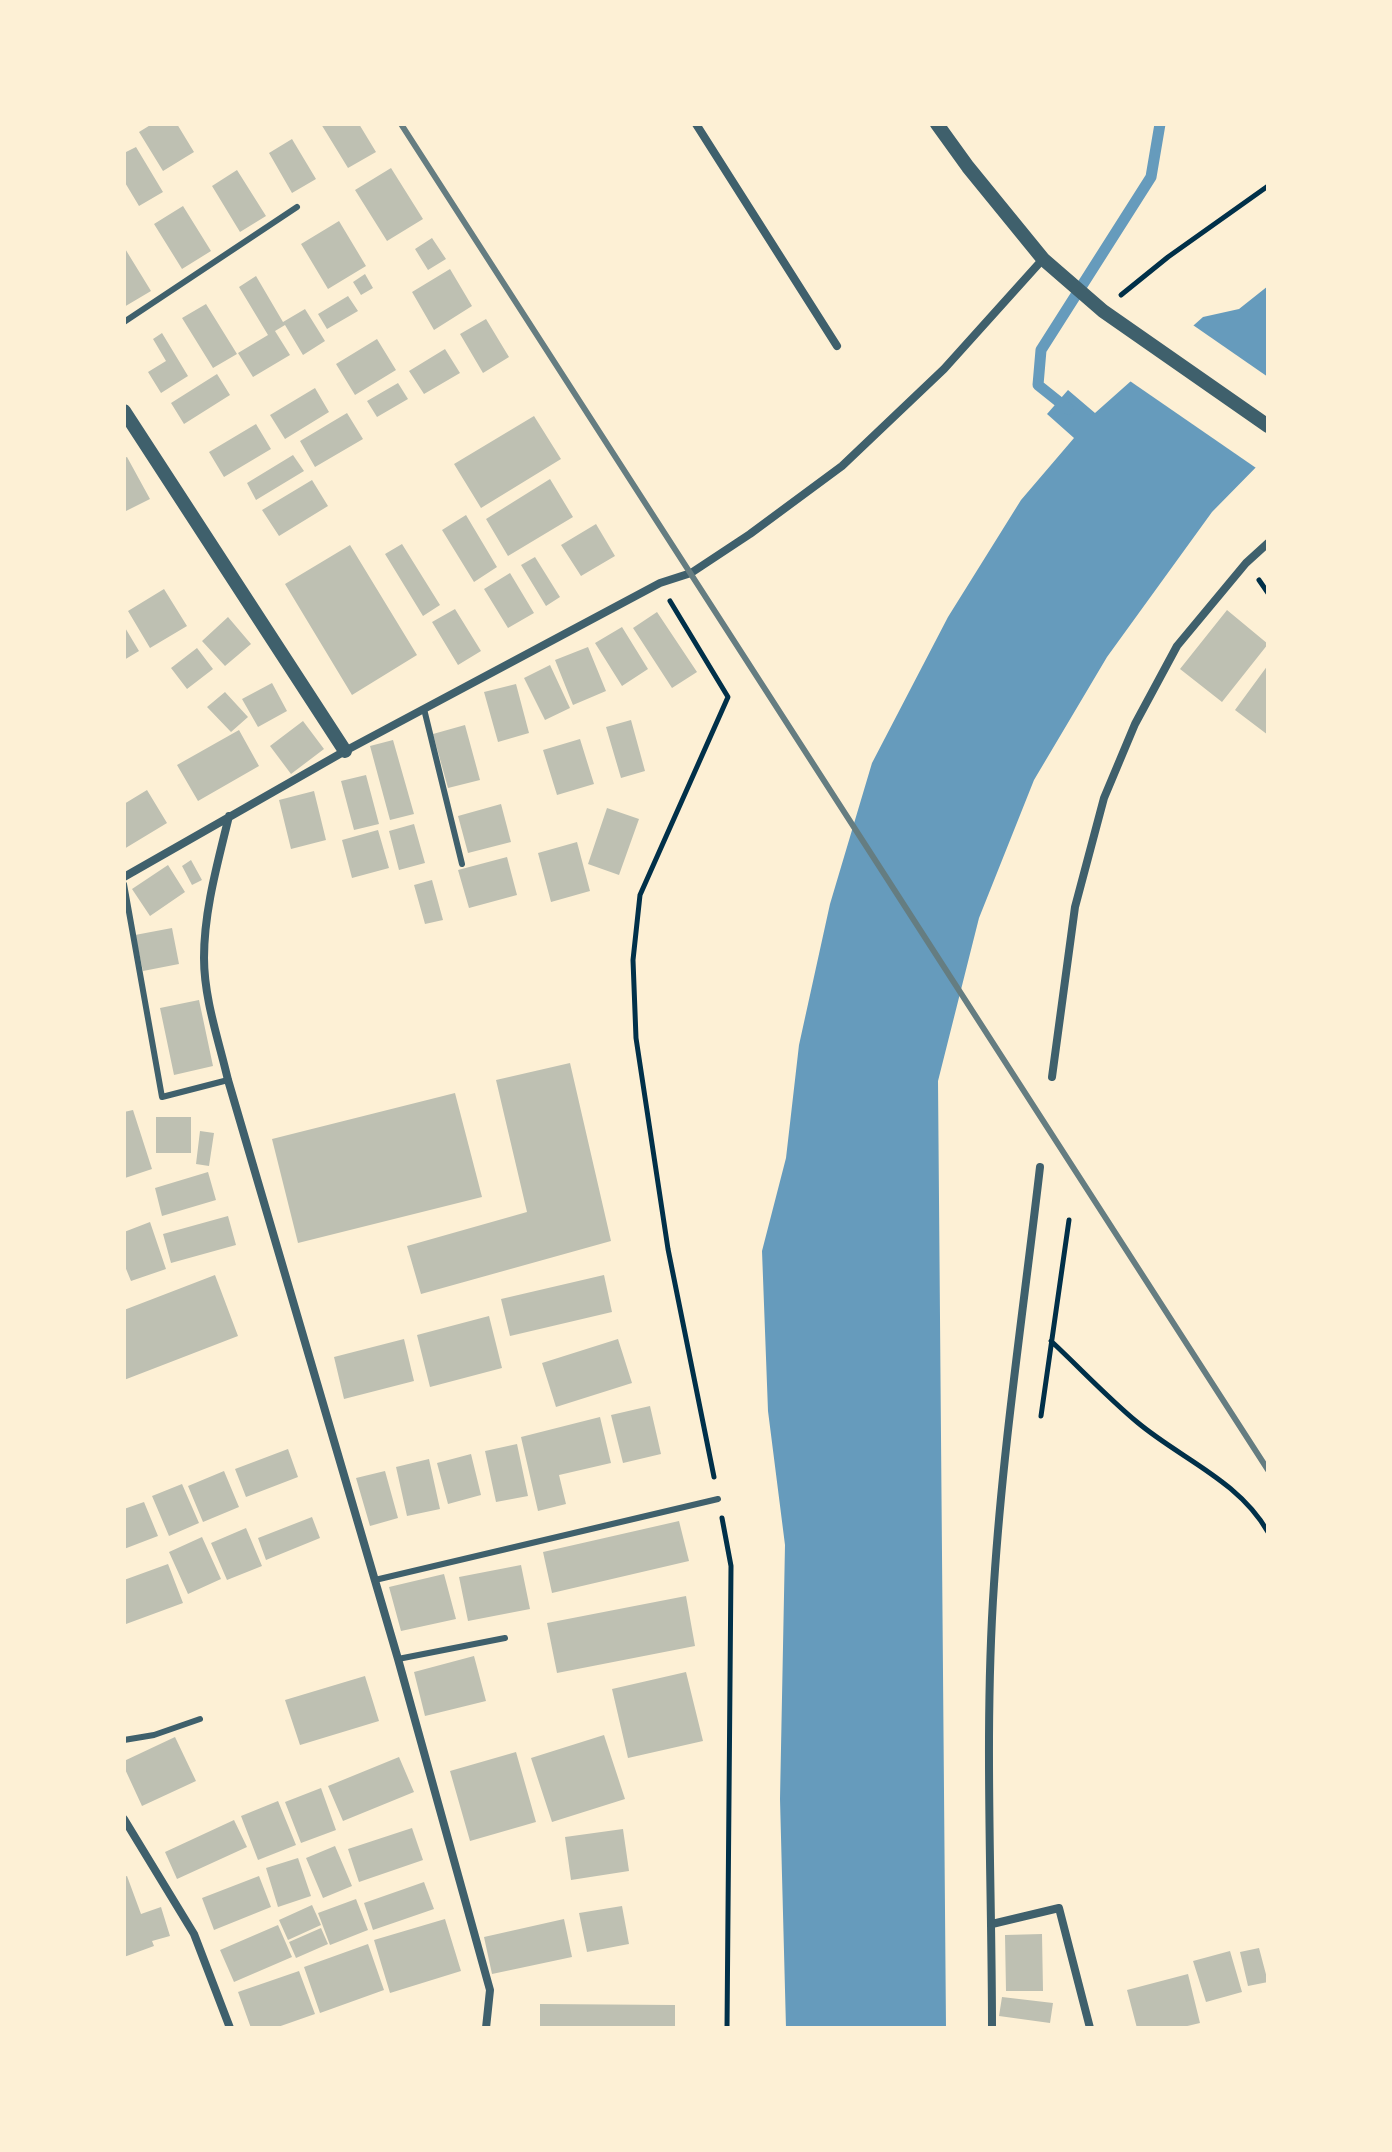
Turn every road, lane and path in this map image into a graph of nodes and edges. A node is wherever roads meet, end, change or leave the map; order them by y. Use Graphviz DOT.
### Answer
graph roads {
  1 [pos="696,124"];
  2 [pos="937,124"];
  3 [pos="1268,186"];
  4 [pos="297,207"];
  5 [pos="1043,259"];
  6 [pos="1103,311"];
  7 [pos="124,322"];
  8 [pos="837,346"];
  9 [pos="124,411"];
  10 [pos="1268,426"];
  11 [pos="1268,543"];
  12 [pos="660,583"];
  13 [pos="424,709"];
  14 [pos="345,751"];
  15 [pos="229,816"];
  16 [pos="462,864"];
  17 [pos="124,877"];
  18 [pos="124,884"];
  19 [pos="1052,1077"];
  20 [pos="228,1080"];
  21 [pos="1040,1167"];
  22 [pos="1069,1220"];
  23 [pos="1051,1341"];
  24 [pos="1041,1416"];
  25 [pos="718,1499"];
  26 [pos="1268,1532"];
  27 [pos="375,1580"];
  28 [pos="505,1638"];
  29 [pos="398,1659"];
  30 [pos="200,1719"];
  31 [pos="124,1740"];
  32 [pos="124,1819"];
  33 [pos="992,1924"];
  34 [pos="230,2028"];
  35 [pos="486,2028"];
  36 [pos="727,2028"];
  37 [pos="992,2028"];
  38 [pos="1090,2028"];
  1 -- 8 [label="street"];
  2 -- 5 [label="street"];
  3 -- 6 [label="path"];
  4 -- 7 [label="lane"];
  5 -- 6 [label="street"];
  5 -- 12 [label="street"];
  6 -- 10 [label="street"];
  9 -- 14 [label="street"];
  11 -- 19 [label="street"];
  12 -- 13 [label="street"];
  12 -- 25 [label="path"];
  13 -- 14 [label="street"];
  13 -- 16 [label="lane"];
  14 -- 15 [label="street"];
  15 -- 17 [label="street"];
  15 -- 20 [label="street"];
  18 -- 20 [label="lane"];
  20 -- 27 [label="street"];
  21 -- 33 [label="street"];
  22 -- 23 [label="path"];
  23 -- 24 [label="path"];
  23 -- 26 [label="path"];
  25 -- 27 [label="lane"];
  25 -- 36 [label="path"];
  27 -- 29 [label="street"];
  28 -- 29 [label="lane"];
  29 -- 35 [label="street"];
  30 -- 31 [label="lane"];
  32 -- 34 [label="street"];
  33 -- 37 [label="street"];
  33 -- 38 [label="street"];
}
